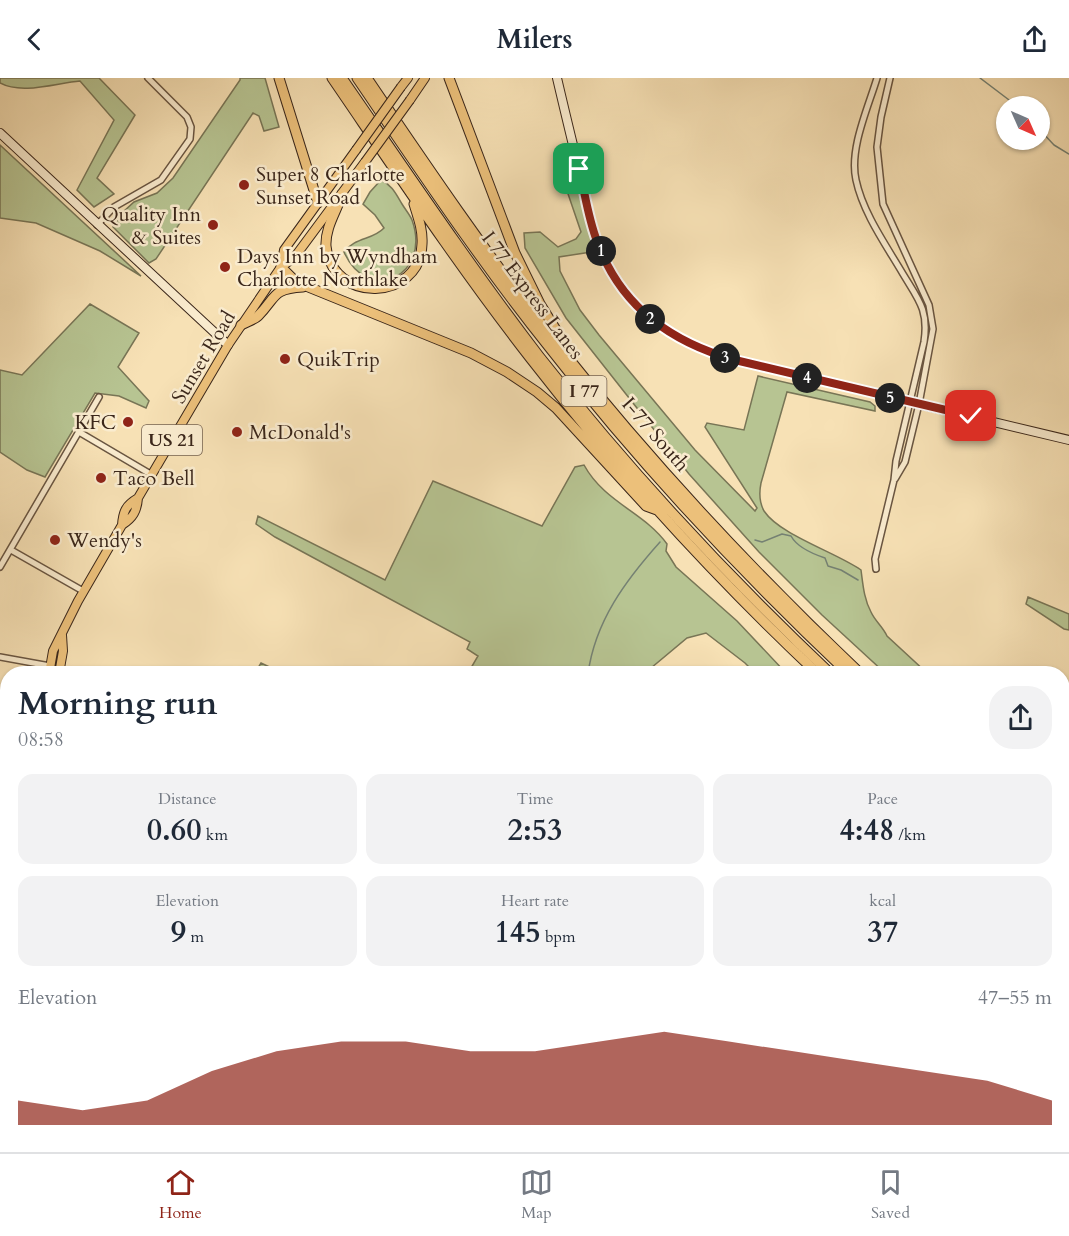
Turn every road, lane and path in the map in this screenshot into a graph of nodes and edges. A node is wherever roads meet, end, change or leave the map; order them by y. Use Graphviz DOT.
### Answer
graph roads {
  1 [pos="148,78"];
  2 [pos="279,78"];
  3 [pos="332,78"];
  4 [pos="342,78"];
  5 [pos="357,78"];
  6 [pos="408,78"];
  7 [pos="425,78"];
  8 [pos="449,78"];
  9 [pos="557,78"];
  10 [pos="877,78"];
  11 [pos="890,78"];
  12 [pos="368,79"];
  13 [pos="0,133"];
  14 [pos="409,190"];
  15 [pos="342,194"];
  16 [pos="318,203"];
  17 [pos="97,225"];
  18 [pos="281,267"];
  19 [pos="306,286"];
  20 [pos="241,325"];
  21 [pos="228,345"];
  22 [pos="595,391"];
  23 [pos="99,397"];
  24 [pos="910,402"];
  25 [pos="919,404"];
  26 [pos="79,432"];
  27 [pos="1069,440"];
  28 [pos="152,475"];
  29 [pos="894,480"];
  30 [pos="659,511"];
  31 [pos="11,550"];
  32 [pos="0,567"];
  33 [pos="876,569"];
  34 [pos="83,591"];
  35 [pos="62,634"];
  36 [pos="0,657"];
  37 [pos="34,666"];
  38 [pos="50,666"];
  39 [pos="60,666"];
  40 [pos="810,666"];
  41 [pos="823,666"];
  42 [pos="841,666"];
  43 [pos="853,666"];
  1 -- 17 [label="street"];
  2 -- 16 [label="highway"];
  3 -- 14 [label="highway, I 77"];
  4 -- 41 [label="highway, I 77 Express Lanes / I 77"];
  5 -- 42 [label="highway, I 77 Express Lanes / I 77"];
  6 -- 16 [label="main road, Sunset Road / US 21, bridge"];
  7 -- 15 [label="main road, Sunset Road / US 21, bridge"];
  8 -- 22 [label="highway"];
  9 -- 24 [label="main road"];
  10 -- 24 [label="street"];
  11 -- 25 [label="street"];
  12 -- 22 [label="highway, I-77 South / I 77"];
  13 -- 17 [label="main road"];
  14 -- 15 [label="highway"];
  14 -- 30 [label="highway, I 77"];
  15 -- 18 [label="main road, Sunset Road / US 21"];
  16 -- 18 [label="main road, Sunset Road / US 21"];
  17 -- 21 [label="main road"];
  18 -- 19 [label="highway"];
  18 -- 20 [label="main road, Sunset Road / US 21"];
  19 -- 20 [label="highway"];
  19 -- 30 [label="highway"];
  20 -- 21 [label="main road, Sunset Road / US 21"];
  21 -- 28 [label="main road, Sunset Road / US 21"];
  22 -- 43 [label="highway, I-77 South / I 77"];
  23 -- 26 [label="street"];
  24 -- 25 [label="main road"];
  24 -- 29 [label="street"];
  25 -- 27 [label="main road"];
  25 -- 29 [label="street"];
  26 -- 28 [label="street"];
  26 -- 31 [label="street"];
  28 -- 34 [label="main road, Sunset Road / US 21"];
  29 -- 33 [label="street"];
  30 -- 40 [label="highway, I 77"];
  31 -- 32 [label="street"];
  31 -- 34 [label="street"];
  34 -- 35 [label="main road, Sunset Road / US 21"];
  35 -- 38 [label="main road, Sunset Road / US 21"];
  35 -- 39 [label="main road, Sunset Road / US 21"];
  36 -- 37 [label="street"];
}
